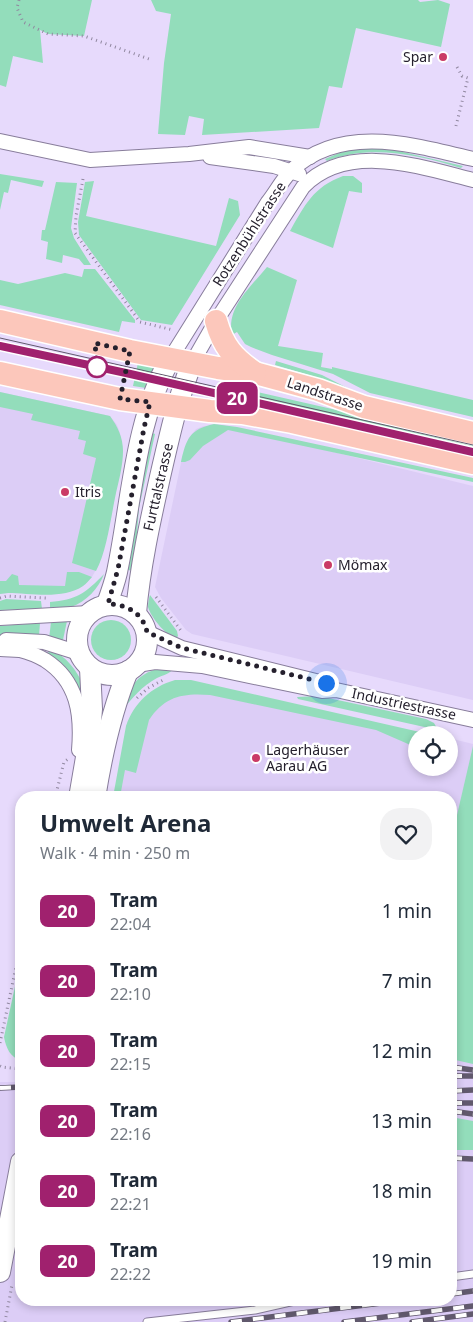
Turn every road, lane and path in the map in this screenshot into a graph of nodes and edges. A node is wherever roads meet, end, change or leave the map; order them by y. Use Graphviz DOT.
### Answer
graph roads {
  1 [pos="19,0"];
  2 [pos="149,59"];
  3 [pos="457,67"];
  4 [pos="456,126"];
  5 [pos="0,141"];
  6 [pos="189,154"];
  7 [pos="310,157"];
  8 [pos="473,159"];
  9 [pos="291,171"];
  10 [pos="313,178"];
  11 [pos="83,179"];
  12 [pos="473,180"];
  13 [pos="0,321"];
  14 [pos="216,321"];
  15 [pos="174,331"];
  16 [pos="130,351"];
  17 [pos="181,361"];
  18 [pos="0,373"];
  19 [pos="255,373"];
  20 [pos="120,399"];
  21 [pos="150,402"];
  22 [pos="176,406"];
  23 [pos="473,433"];
  24 [pos="473,463"];
  25 [pos="152,591"];
  26 [pos="0,598"];
  27 [pos="47,598"];
  28 [pos="108,604"];
  29 [pos="89,613"];
  30 [pos="136,613"];
  31 [pos="0,618"];
  32 [pos="147,632"];
  33 [pos="184,636"];
  34 [pos="0,640"];
  35 [pos="0,650"];
  36 [pos="85,660"];
  37 [pos="133,668"];
  38 [pos="172,677"];
  39 [pos="336,690"];
  40 [pos="134,702"];
  41 [pos="473,720"];
  42 [pos="78,756"];
  43 [pos="57,791"];
  44 [pos="72,791"];
  45 [pos="80,791"];
  46 [pos="96,791"];
  47 [pos="15,972"];
  48 [pos="0,1043"];
  49 [pos="0,1066"];
  50 [pos="15,1068"];
  51 [pos="15,1193"];
  52 [pos="0,1272"];
  53 [pos="473,1274"];
  54 [pos="457,1276"];
  55 [pos="273,1306"];
  56 [pos="147,1322"];
  1 -- 2 [label="path"];
  3 -- 4 [label="path"];
  5 -- 6 [label="street"];
  6 -- 7 [label="street"];
  6 -- 9 [label="street"];
  7 -- 8 [label="street, Rotzenbühlstrasse"];
  7 -- 9 [label="street, Rotzenbühlstrasse"];
  7 -- 10 [label="street"];
  9 -- 10 [label="street"];
  9 -- 17 [label="street, Rotzenbühlstrasse"];
  10 -- 12 [label="street, Rotzenbühlstrasse"];
  10 -- 14 [label="street, Rotzenbühlstrasse"];
  11 -- 15 [label="path"];
  13 -- 16 [label="main road, Landstrasse"];
  14 -- 17 [label="street, Rotzenbühlstrasse"];
  14 -- 19 [label="main road"];
  16 -- 17 [label="main road, Landstrasse"];
  16 -- 20 [label="path"];
  17 -- 19 [label="main road, Landstrasse"];
  17 -- 21 [label="main road, Furttalstrasse"];
  17 -- 22 [label="main road, Furttalstrasse"];
  18 -- 20 [label="main road"];
  19 -- 23 [label="main road, Landstrasse"];
  20 -- 21 [label="main road"];
  21 -- 22 [label="main road"];
  21 -- 28 [label="main road, Furttalstrasse"];
  22 -- 24 [label="main road"];
  22 -- 30 [label="main road, Furttalstrasse"];
  25 -- 33 [label="path"];
  26 -- 27 [label="path"];
  28 -- 29 [label="main road"];
  28 -- 30 [label="main road"];
  29 -- 31 [label="street"];
  29 -- 36 [label="main road"];
  30 -- 32 [label="main road"];
  32 -- 37 [label="main road"];
  32 -- 39 [label="street, Industriestrasse"];
  34 -- 36 [label="street"];
  35 -- 42 [label="street"];
  36 -- 37 [label="main road"];
  36 -- 45 [label="main road"];
  37 -- 39 [label="street, Industriestrasse"];
  37 -- 46 [label="main road"];
  38 -- 40 [label="path"];
  39 -- 41 [label="street, Industriestrasse"];
  42 -- 43 [label="path"];
  42 -- 44 [label="street"];
  47 -- 48 [label="path"];
  49 -- 50 [label="path"];
  51 -- 52 [label="main road"];
  53 -- 54 [label="lane"];
  55 -- 56 [label="lane"];
}
